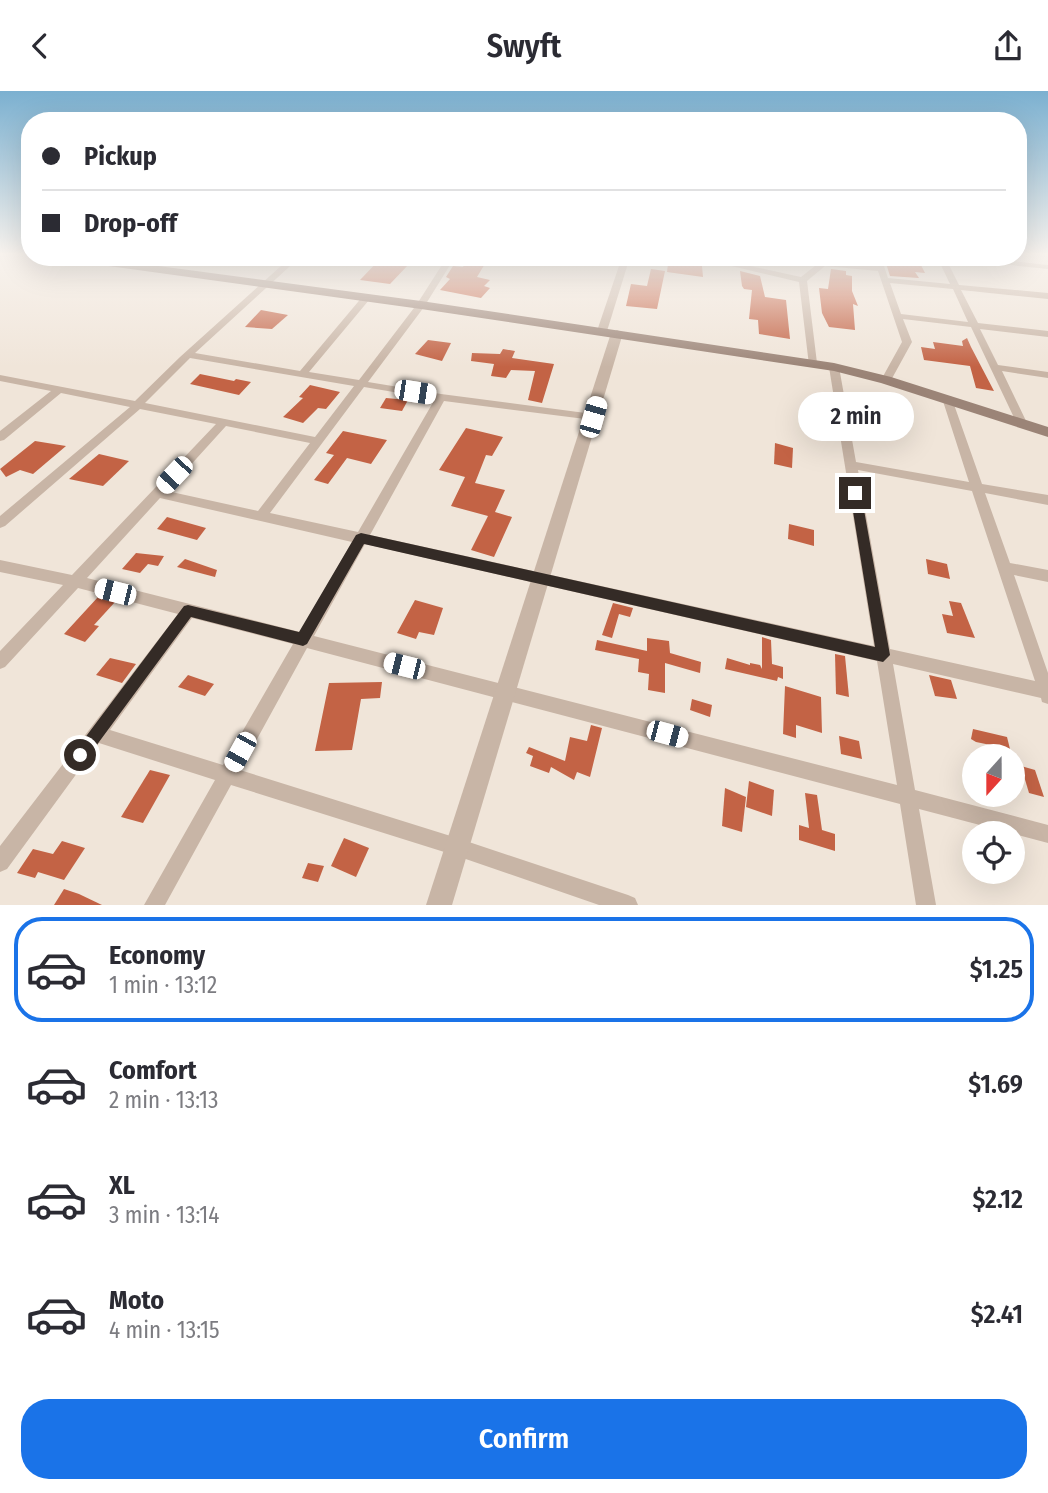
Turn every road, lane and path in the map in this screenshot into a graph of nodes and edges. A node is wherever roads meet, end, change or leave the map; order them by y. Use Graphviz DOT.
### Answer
graph roads {
  1 [pos="259,291"];
  2 [pos="316,291"];
  3 [pos="430,291"];
  4 [pos="619,291"];
  5 [pos="804,291"];
  6 [pos="889,291"];
  7 [pos="958,291"];
  8 [pos="992,291"];
  9 [pos="1047,297"];
  10 [pos="366,298"];
  11 [pos="421,305"];
  12 [pos="898,316"];
  13 [pos="974,325"];
  14 [pos="610,332"];
  15 [pos="1048,334"];
  16 [pos="188,355"];
  17 [pos="812,363"];
  18 [pos="834,367"];
  19 [pos="994,367"];
  20 [pos="302,374"];
  21 [pos="1048,375"];
  22 [pos="0,378"];
  23 [pos="886,380"];
  24 [pos="362,383"];
  25 [pos="60,389"];
  26 [pos="441,397"];
  27 [pos="947,398"];
  28 [pos="139,404"];
  29 [pos="593,417"];
  30 [pos="225,421"];
  31 [pos="1022,423"];
  32 [pos="1048,432"];
  33 [pos="0,437"];
  34 [pos="318,441"];
  35 [pos="851,465"];
  36 [pos="977,488"];
  37 [pos="158,493"];
  38 [pos="1048,500"];
  39 [pos="261,516"];
  40 [pos="0,523"];
  41 [pos="361,538"];
  42 [pos="0,566"];
  43 [pos="1004,567"];
  44 [pos="1048,576"];
  45 [pos="542,578"];
  46 [pos="74,582"];
  47 [pos="188,611"];
  48 [pos="303,640"];
  49 [pos="883,655"];
  50 [pos="0,661"];
  51 [pos="506,692"];
  52 [pos="1048,693"];
  53 [pos="96,734"];
  54 [pos="227,775"];
  55 [pos="908,797"];
  56 [pos="1048,834"];
  57 [pos="457,847"];
  58 [pos="0,862"];
  59 [pos="154,905"];
  60 [pos="439,905"];
  61 [pos="628,905"];
  62 [pos="926,905"];
  1 -- 16 [label="street"];
  2 -- 10 [label="main road"];
  3 -- 11 [label="street"];
  4 -- 14 [label="street"];
  5 -- 17 [label="street"];
  6 -- 12 [label="street"];
  7 -- 13 [label="street"];
  8 -- 9 [label="street"];
  10 -- 11 [label="main road"];
  10 -- 20 [label="street"];
  11 -- 14 [label="main road"];
  11 -- 24 [label="street"];
  12 -- 13 [label="street"];
  12 -- 23 [label="street"];
  13 -- 15 [label="street"];
  13 -- 19 [label="street"];
  14 -- 17 [label="main road"];
  14 -- 29 [label="street"];
  16 -- 20 [label="street"];
  16 -- 28 [label="street"];
  17 -- 18 [label="main road"];
  18 -- 23 [label="main road"];
  18 -- 35 [label="street"];
  19 -- 21 [label="street"];
  19 -- 31 [label="street"];
  20 -- 24 [label="street"];
  22 -- 25 [label="street"];
  23 -- 27 [label="main road"];
  24 -- 26 [label="street"];
  24 -- 34 [label="street"];
  25 -- 28 [label="street"];
  25 -- 33 [label="street"];
  26 -- 29 [label="street"];
  26 -- 41 [label="street"];
  27 -- 31 [label="main road"];
  27 -- 36 [label="street"];
  28 -- 30 [label="street"];
  28 -- 40 [label="street"];
  29 -- 45 [label="street"];
  30 -- 34 [label="street"];
  30 -- 37 [label="street"];
  31 -- 32 [label="main road"];
  34 -- 39 [label="street"];
  35 -- 36 [label="street"];
  35 -- 49 [label="street"];
  36 -- 38 [label="street"];
  36 -- 43 [label="street"];
  37 -- 39 [label="street"];
  37 -- 46 [label="street"];
  39 -- 41 [label="street"];
  41 -- 45 [label="street"];
  41 -- 48 [label="street"];
  42 -- 46 [label="street"];
  43 -- 44 [label="street"];
  43 -- 52 [label="street"];
  45 -- 49 [label="street"];
  45 -- 51 [label="street"];
  46 -- 47 [label="street"];
  46 -- 50 [label="street"];
  47 -- 48 [label="street"];
  47 -- 53 [label="street"];
  48 -- 51 [label="street"];
  48 -- 54 [label="street"];
  49 -- 52 [label="street"];
  49 -- 55 [label="street"];
  51 -- 55 [label="street"];
  51 -- 57 [label="street"];
  53 -- 54 [label="street"];
  53 -- 58 [label="street"];
  54 -- 57 [label="street"];
  54 -- 59 [label="street"];
  55 -- 56 [label="street"];
  55 -- 62 [label="street"];
  57 -- 60 [label="street"];
  57 -- 61 [label="street"];
}
